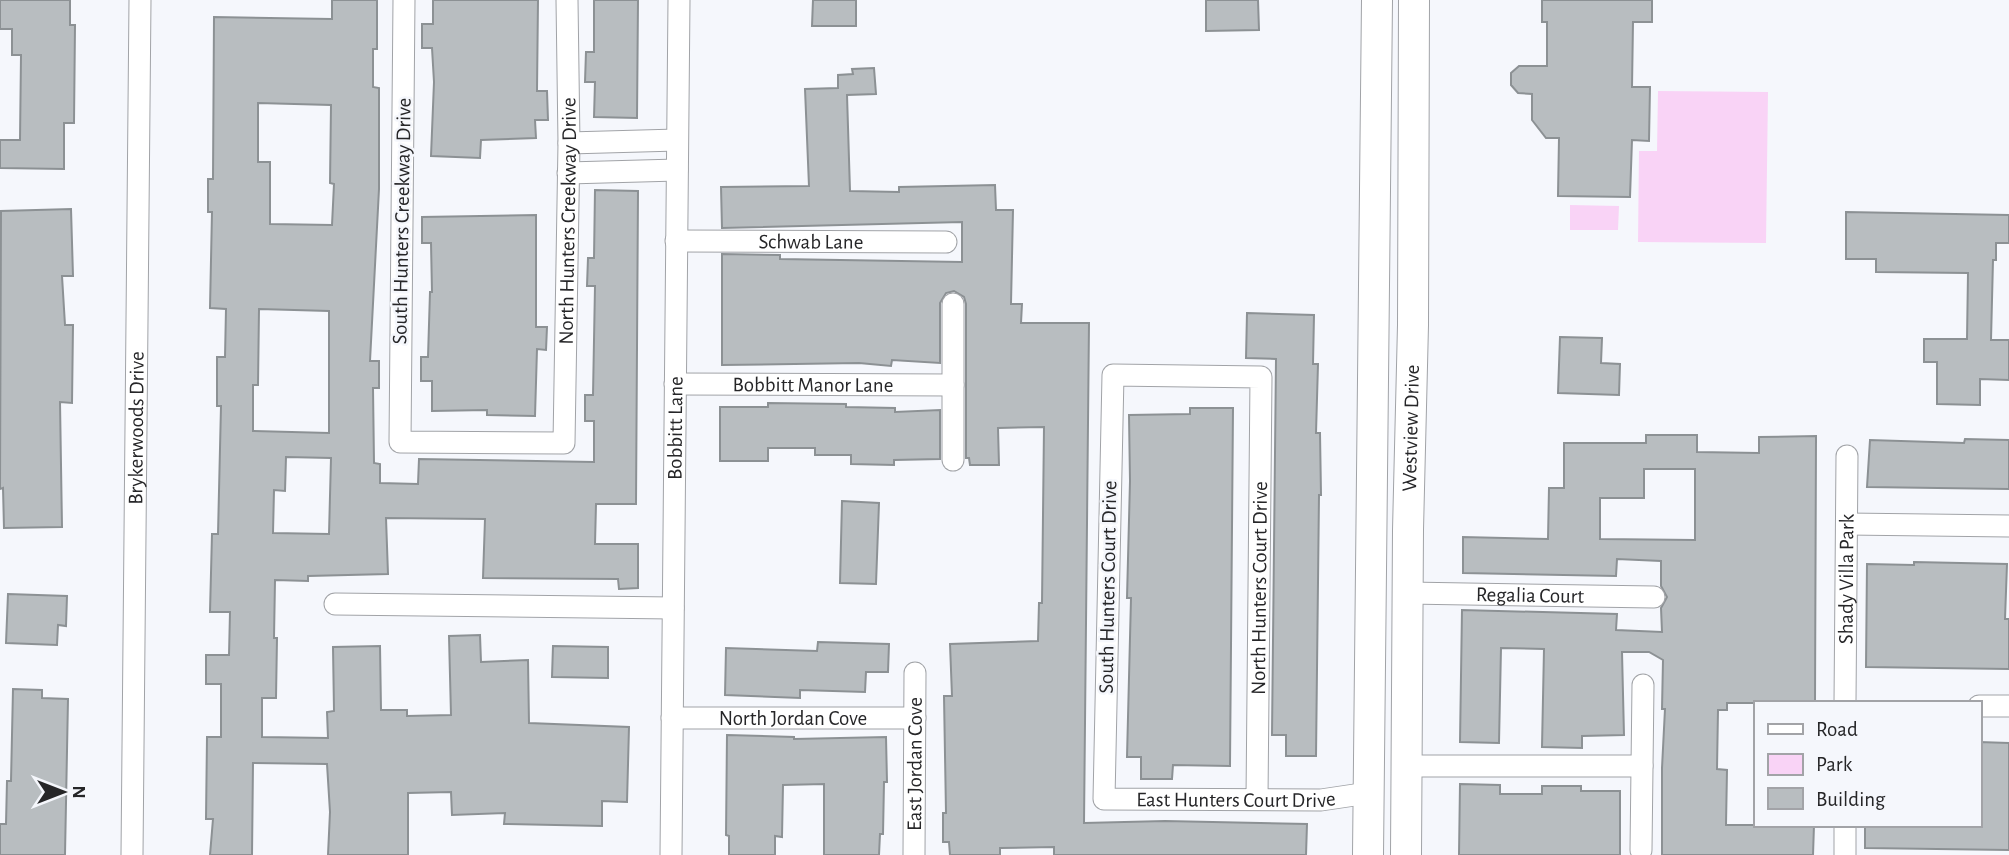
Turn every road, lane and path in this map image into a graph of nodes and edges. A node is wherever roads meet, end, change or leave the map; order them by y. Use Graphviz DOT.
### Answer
graph roads {
  1 [pos="141,0"];
  2 [pos="404,0"];
  3 [pos="567,0"];
  4 [pos="679,0"];
  5 [pos="1377,0"];
  6 [pos="1413,0"];
  7 [pos="1376,78"];
  8 [pos="1413,78"];
  9 [pos="677,141"];
  10 [pos="569,143"];
  11 [pos="677,170"];
  12 [pos="568,173"];
  13 [pos="676,241"];
  14 [pos="946,242"];
  15 [pos="953,304"];
  16 [pos="1261,377"];
  17 [pos="675,384"];
  18 [pos="953,384"];
  19 [pos="564,443"];
  20 [pos="1847,456"];
  21 [pos="953,460"];
  22 [pos="1847,524"];
  23 [pos="2009,526"];
  24 [pos="1370,530"];
  25 [pos="1408,530"];
  26 [pos="1408,593"];
  27 [pos="1654,597"];
  28 [pos="335,604"];
  29 [pos="673,608"];
  30 [pos="915,673"];
  31 [pos="1643,685"];
  32 [pos="1845,701"];
  33 [pos="1981,706"];
  34 [pos="2009,706"];
  35 [pos="672,719"];
  36 [pos="915,719"];
  37 [pos="1407,766"];
  38 [pos="1642,766"];
  39 [pos="1368,793"];
  40 [pos="1257,798"];
  41 [pos="1104,799"];
  42 [pos="1845,827"];
  43 [pos="1641,850"];
  44 [pos="132,855"];
  45 [pos="653,855"];
  46 [pos="671,855"];
  47 [pos="914,855"];
  48 [pos="1368,855"];
  49 [pos="1406,855"];
  50 [pos="1845,855"];
  1 -- 44 [label="street, Brykerwoods Drive"];
  2 -- 19 [label="street, South Hunters Creekway Drive"];
  3 -- 10 [label="street, North Hunters Creekway Drive"];
  4 -- 9 [label="street, Bobbitt Lane"];
  5 -- 7 [label="main road, Westview Drive"];
  6 -- 8 [label="main road, Westview Drive"];
  7 -- 8 [label="main road"];
  7 -- 24 [label="main road, Westview Drive"];
  8 -- 25 [label="main road, Westview Drive"];
  9 -- 10 [label="street"];
  9 -- 11 [label="street, Bobbitt Lane"];
  10 -- 12 [label="street, North Hunters Creekway Drive"];
  11 -- 12 [label="street"];
  11 -- 13 [label="street, Bobbitt Lane"];
  12 -- 19 [label="street, North Hunters Creekway Drive"];
  13 -- 14 [label="street, Schwab Lane"];
  13 -- 17 [label="street, Bobbitt Lane"];
  15 -- 18 [label="street"];
  16 -- 40 [label="street, North Hunters Court Drive"];
  16 -- 41 [label="street, South Hunters Court Drive"];
  17 -- 18 [label="street, Bobbitt Manor Lane"];
  17 -- 29 [label="street, Bobbitt Lane"];
  18 -- 21 [label="street"];
  20 -- 22 [label="street, Shady Villa Park"];
  22 -- 23 [label="street"];
  22 -- 32 [label="street, Shady Villa Park"];
  24 -- 25 [label="main road"];
  24 -- 39 [label="main road, Westview Drive"];
  25 -- 26 [label="main road, Westview Drive"];
  26 -- 27 [label="street, Regalia Court"];
  26 -- 37 [label="main road, Westview Drive"];
  28 -- 29 [label="street"];
  29 -- 35 [label="street, Bobbitt Lane"];
  30 -- 36 [label="street, East Jordan Cove"];
  31 -- 38 [label="street"];
  33 -- 34 [label="street"];
  35 -- 36 [label="street, North Jordan Cove"];
  35 -- 46 [label="street, Bobbitt Lane"];
  36 -- 47 [label="street, East Jordan Cove"];
  37 -- 38 [label="street"];
  37 -- 49 [label="main road, Westview Drive"];
  38 -- 43 [label="street"];
  39 -- 40 [label="street, East Hunters Court Drive"];
  39 -- 48 [label="main road, Westview Drive"];
  40 -- 41 [label="street, East Hunters Court Drive"];
  42 -- 50 [label="street"];
  45 -- 46 [label="street"];
}
